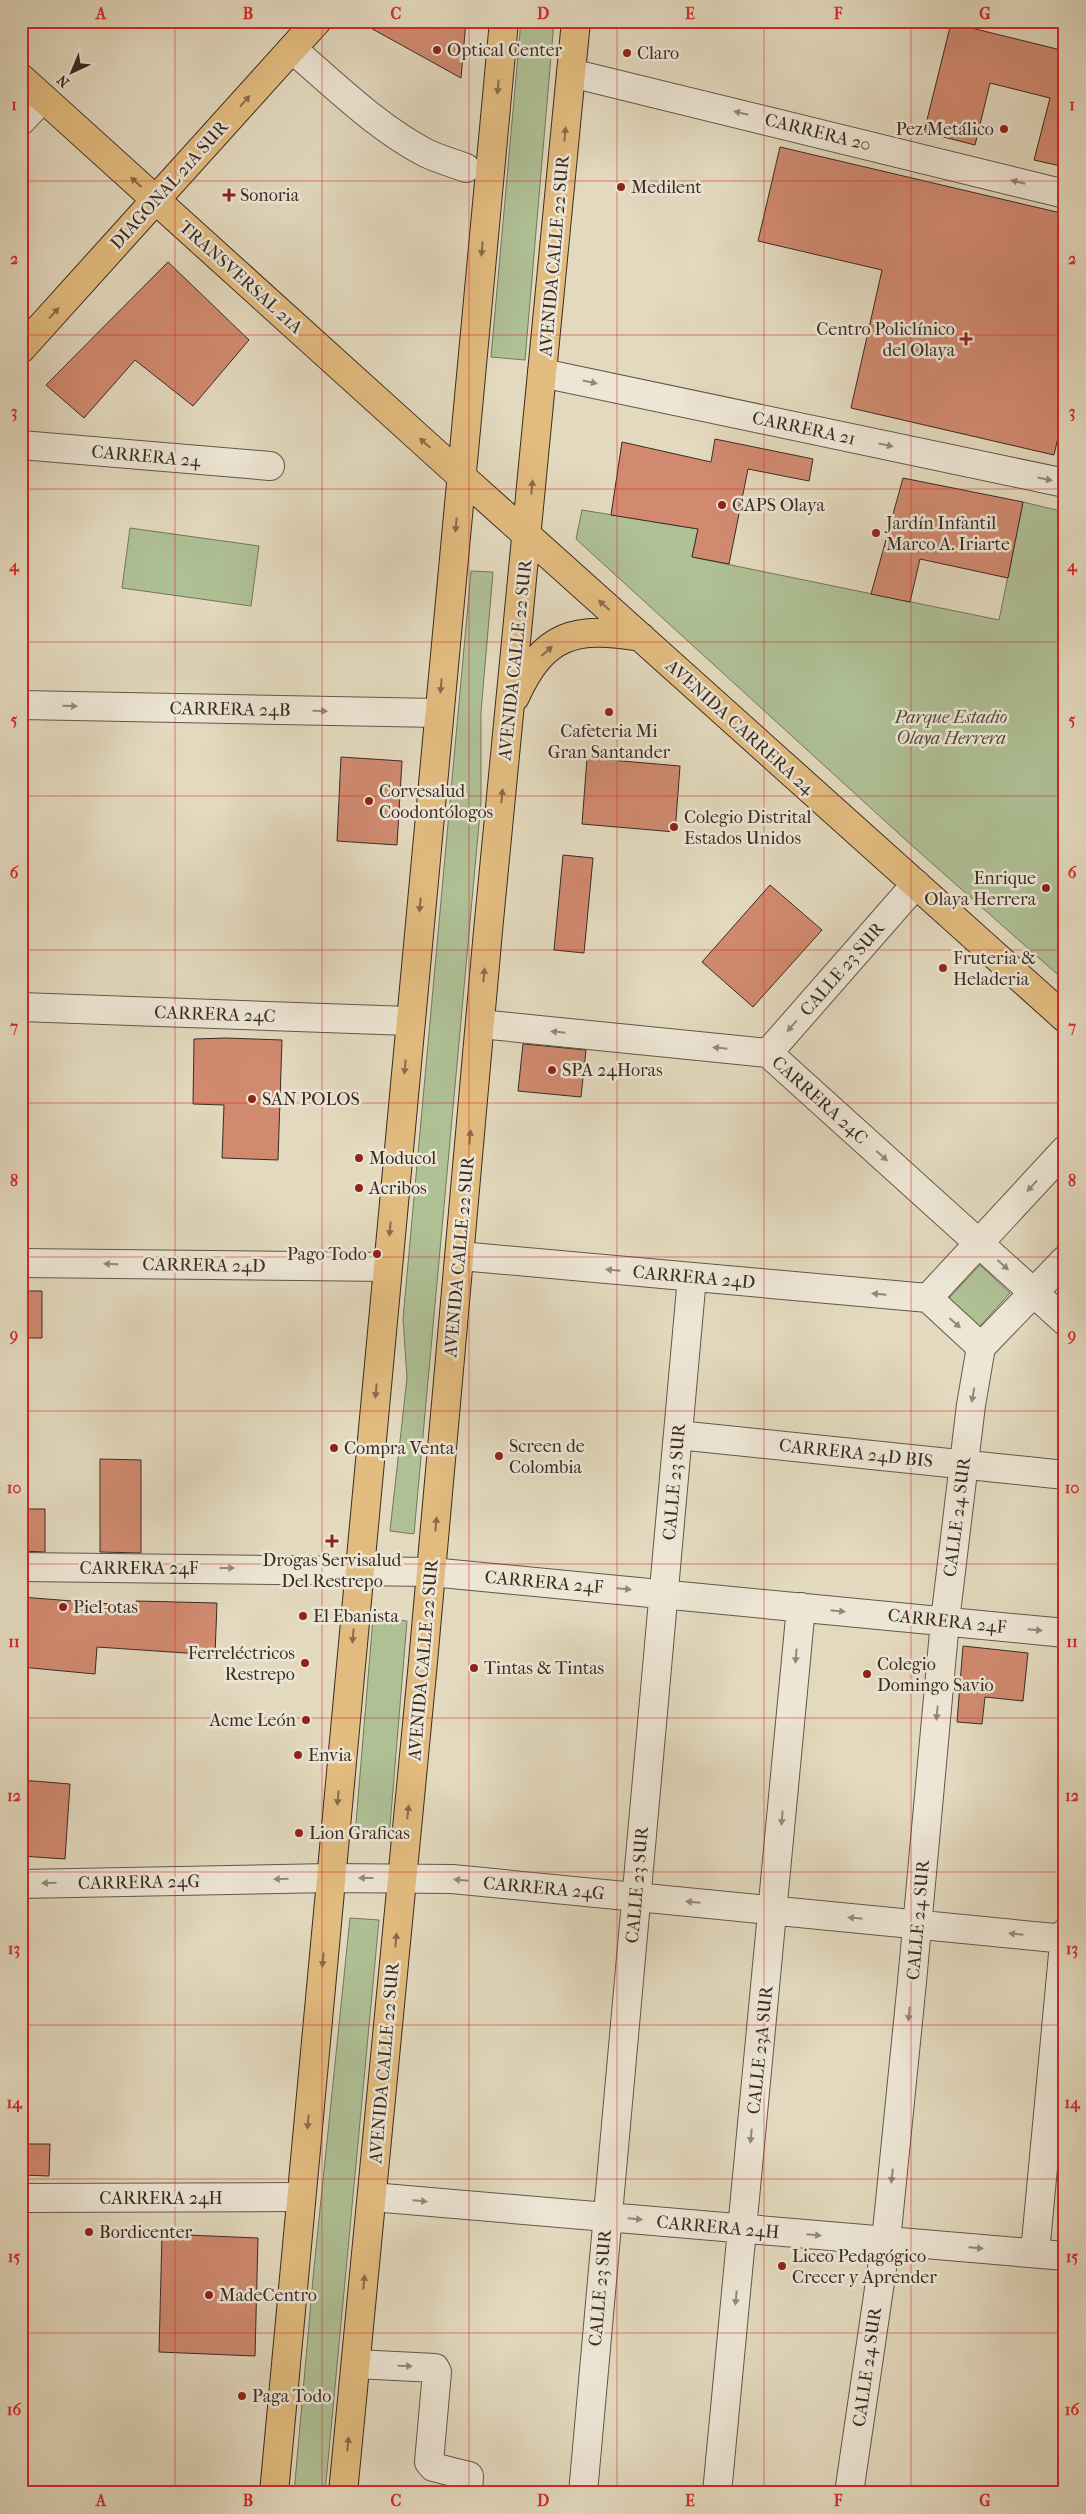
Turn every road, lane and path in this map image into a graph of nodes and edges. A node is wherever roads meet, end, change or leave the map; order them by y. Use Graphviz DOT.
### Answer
graph roads {
  1 [pos="317,21"];
  2 [pos="504,21"];
  3 [pos="576,21"];
  4 [pos="292,49"];
  5 [pos="571,73"];
  6 [pos="21,78"];
  7 [pos="43,98"];
  8 [pos="21,122"];
  9 [pos="466,168"];
  10 [pos="1065,194"];
  11 [pos="156,200"];
  12 [pos="21,349"];
  13 [pos="542,373"];
  14 [pos="21,445"];
  15 [pos="270,466"];
  16 [pos="461,476"];
  17 [pos="1065,483"];
  18 [pos="527,536"];
  19 [pos="641,637"];
  20 [pos="21,706"];
  21 [pos="511,706"];
  22 [pos="438,713"];
  23 [pos="916,884"];
  24 [pos="21,1007"];
  25 [pos="1065,1018"];
  26 [pos="409,1021"];
  27 [pos="480,1024"];
  28 [pos="768,1053"];
  29 [pos="1065,1150"];
  30 [pos="978,1243"];
  31 [pos="460,1256"];
  32 [pos="1065,1260"];
  33 [pos="21,1263"];
  34 [pos="387,1267"];
  35 [pos="692,1277"];
  36 [pos="1034,1293"];
  37 [pos="928,1298"];
  38 [pos="1065,1321"];
  39 [pos="981,1347"];
  40 [pos="678,1435"];
  41 [pos="963,1464"];
  42 [pos="1065,1475"];
  43 [pos="21,1567"];
  44 [pos="359,1570"];
  45 [pos="431,1572"];
  46 [pos="665,1593"];
  47 [pos="801,1607"];
  48 [pos="945,1621"];
  49 [pos="1065,1633"];
  50 [pos="330,1878"];
  51 [pos="401,1878"];
  52 [pos="21,1884"];
  53 [pos="636,1896"];
  54 [pos="773,1910"];
  55 [pos="918,1924"];
  56 [pos="1065,1934"];
  57 [pos="1064,1939"];
  58 [pos="301,2197"];
  59 [pos="372,2197"];
  60 [pos="21,2198"];
  61 [pos="606,2217"];
  62 [pos="742,2229"];
  63 [pos="886,2241"];
  64 [pos="1034,2253"];
  65 [pos="1065,2256"];
  66 [pos="356,2364"];
  67 [pos="274,2493"];
  68 [pos="343,2493"];
  69 [pos="468,2493"];
  70 [pos="583,2493"];
  71 [pos="717,2493"];
  72 [pos="849,2493"];
  1 -- 4 [label="main road, DIAGONAL 21A SUR"];
  2 -- 16 [label="main road, one-way"];
  3 -- 5 [label="main road, AVENIDA CALLE 22 SUR"];
  4 -- 9 [label="street"];
  11 -- 4 [label="main road, DIAGONAL 21A SUR, one-way"];
  10 -- 5 [label="street, CARRERA 20, one-way"];
  13 -- 5 [label="main road, AVENIDA CALLE 22 SUR, one-way"];
  6 -- 7 [label="main road, TRANSVERSAL 21A"];
  7 -- 8 [label="street"];
  11 -- 7 [label="main road, TRANSVERSAL 21A, one-way"];
  12 -- 11 [label="main road, DIAGONAL 21A SUR, one-way"];
  16 -- 11 [label="main road, TRANSVERSAL 21A, one-way"];
  13 -- 17 [label="street, CARRERA 21, one-way"];
  18 -- 13 [label="main road, AVENIDA CALLE 22 SUR, one-way"];
  14 -- 15 [label="street, CARRERA 24"];
  16 -- 18 [label="main road, AVENIDA CARRERA 24"];
  16 -- 22 [label="main road, one-way"];
  19 -- 18 [label="main road, AVENIDA CARRERA 24, one-way"];
  18 -- 21 [label="main road, AVENIDA CALLE 22 SUR"];
  21 -- 19 [label="main road, one-way"];
  19 -- 23 [label="main road, AVENIDA CARRERA 24"];
  20 -- 22 [label="street, CARRERA 24B, one-way"];
  27 -- 21 [label="main road, AVENIDA CALLE 22 SUR, one-way"];
  22 -- 26 [label="main road, one-way"];
  23 -- 25 [label="main road, AVENIDA CARRERA 24"];
  23 -- 28 [label="street, CALLE 23 SUR, one-way"];
  24 -- 26 [label="street, CARRERA 24C"];
  26 -- 34 [label="main road, one-way"];
  28 -- 27 [label="street, CARRERA 24C, one-way"];
  31 -- 27 [label="main road, AVENIDA CALLE 22 SUR, one-way"];
  28 -- 30 [label="street, CARRERA 24C, one-way"];
  29 -- 30 [label="street, one-way"];
  30 -- 36 [label="street, CARRERA 24C, one-way"];
  30 -- 37 [label="street"];
  35 -- 31 [label="street, CARRERA 24D, one-way"];
  45 -- 31 [label="main road, AVENIDA CALLE 22 SUR, one-way"];
  32 -- 36 [label="street"];
  34 -- 33 [label="street, CARRERA 24D, one-way"];
  34 -- 44 [label="main road, one-way"];
  37 -- 35 [label="street, CARRERA 24D, one-way"];
  35 -- 40 [label="street, CALLE 23 SUR"];
  36 -- 38 [label="street, CARRERA 24C"];
  36 -- 39 [label="street"];
  37 -- 39 [label="street, one-way"];
  39 -- 41 [label="street, CALLE 24 SUR, one-way"];
  40 -- 41 [label="street, CARRERA 24D BIS"];
  40 -- 46 [label="street, CALLE 23 SUR"];
  41 -- 42 [label="street, CARRERA 24D BIS"];
  41 -- 48 [label="street, CALLE 24 SUR"];
  43 -- 44 [label="street, CARRERA 24F, one-way"];
  44 -- 45 [label="street, CARRERA 24F"];
  44 -- 50 [label="main road, one-way"];
  45 -- 46 [label="street, CARRERA 24F, one-way"];
  51 -- 45 [label="main road, AVENIDA CALLE 22 SUR, one-way"];
  46 -- 47 [label="street, CARRERA 24F"];
  46 -- 53 [label="street, CALLE 23 SUR"];
  47 -- 48 [label="street, CARRERA 24F, one-way"];
  47 -- 54 [label="street, CALLE 23A SUR, one-way"];
  48 -- 49 [label="street, CARRERA 24F, one-way"];
  48 -- 55 [label="street, CALLE 24 SUR, one-way"];
  51 -- 50 [label="street, CARRERA 24G, one-way"];
  50 -- 52 [label="street, CARRERA 24G, one-way"];
  50 -- 58 [label="main road, one-way"];
  53 -- 51 [label="street, CARRERA 24G, one-way"];
  59 -- 51 [label="main road, AVENIDA CALLE 22 SUR, one-way"];
  54 -- 53 [label="street, CARRERA 24G, one-way"];
  53 -- 61 [label="street, CALLE 23 SUR"];
  55 -- 54 [label="street, CARRERA 24G, one-way"];
  54 -- 62 [label="street, CALLE 23A SUR, one-way"];
  57 -- 55 [label="street, CARRERA 24G, one-way"];
  55 -- 63 [label="street, CALLE 24 SUR, one-way"];
  56 -- 57 [label="street"];
  57 -- 64 [label="street"];
  58 -- 60 [label="street, CARRERA 24H"];
  58 -- 67 [label="main road"];
  59 -- 61 [label="street, CARRERA 24H, one-way"];
  66 -- 59 [label="main road, AVENIDA CALLE 22 SUR, one-way"];
  61 -- 62 [label="street, CARRERA 24H, one-way"];
  61 -- 70 [label="street, CALLE 23 SUR"];
  62 -- 63 [label="street, CARRERA 24H, one-way"];
  62 -- 71 [label="street, CALLE 23A SUR, one-way"];
  63 -- 64 [label="street, CARRERA 24H, one-way"];
  63 -- 72 [label="street, CALLE 24 SUR"];
  64 -- 65 [label="street, CARRERA 24H"];
  68 -- 66 [label="main road, AVENIDA CALLE 22 SUR, one-way"];
  66 -- 69 [label="street, one-way"];
}
